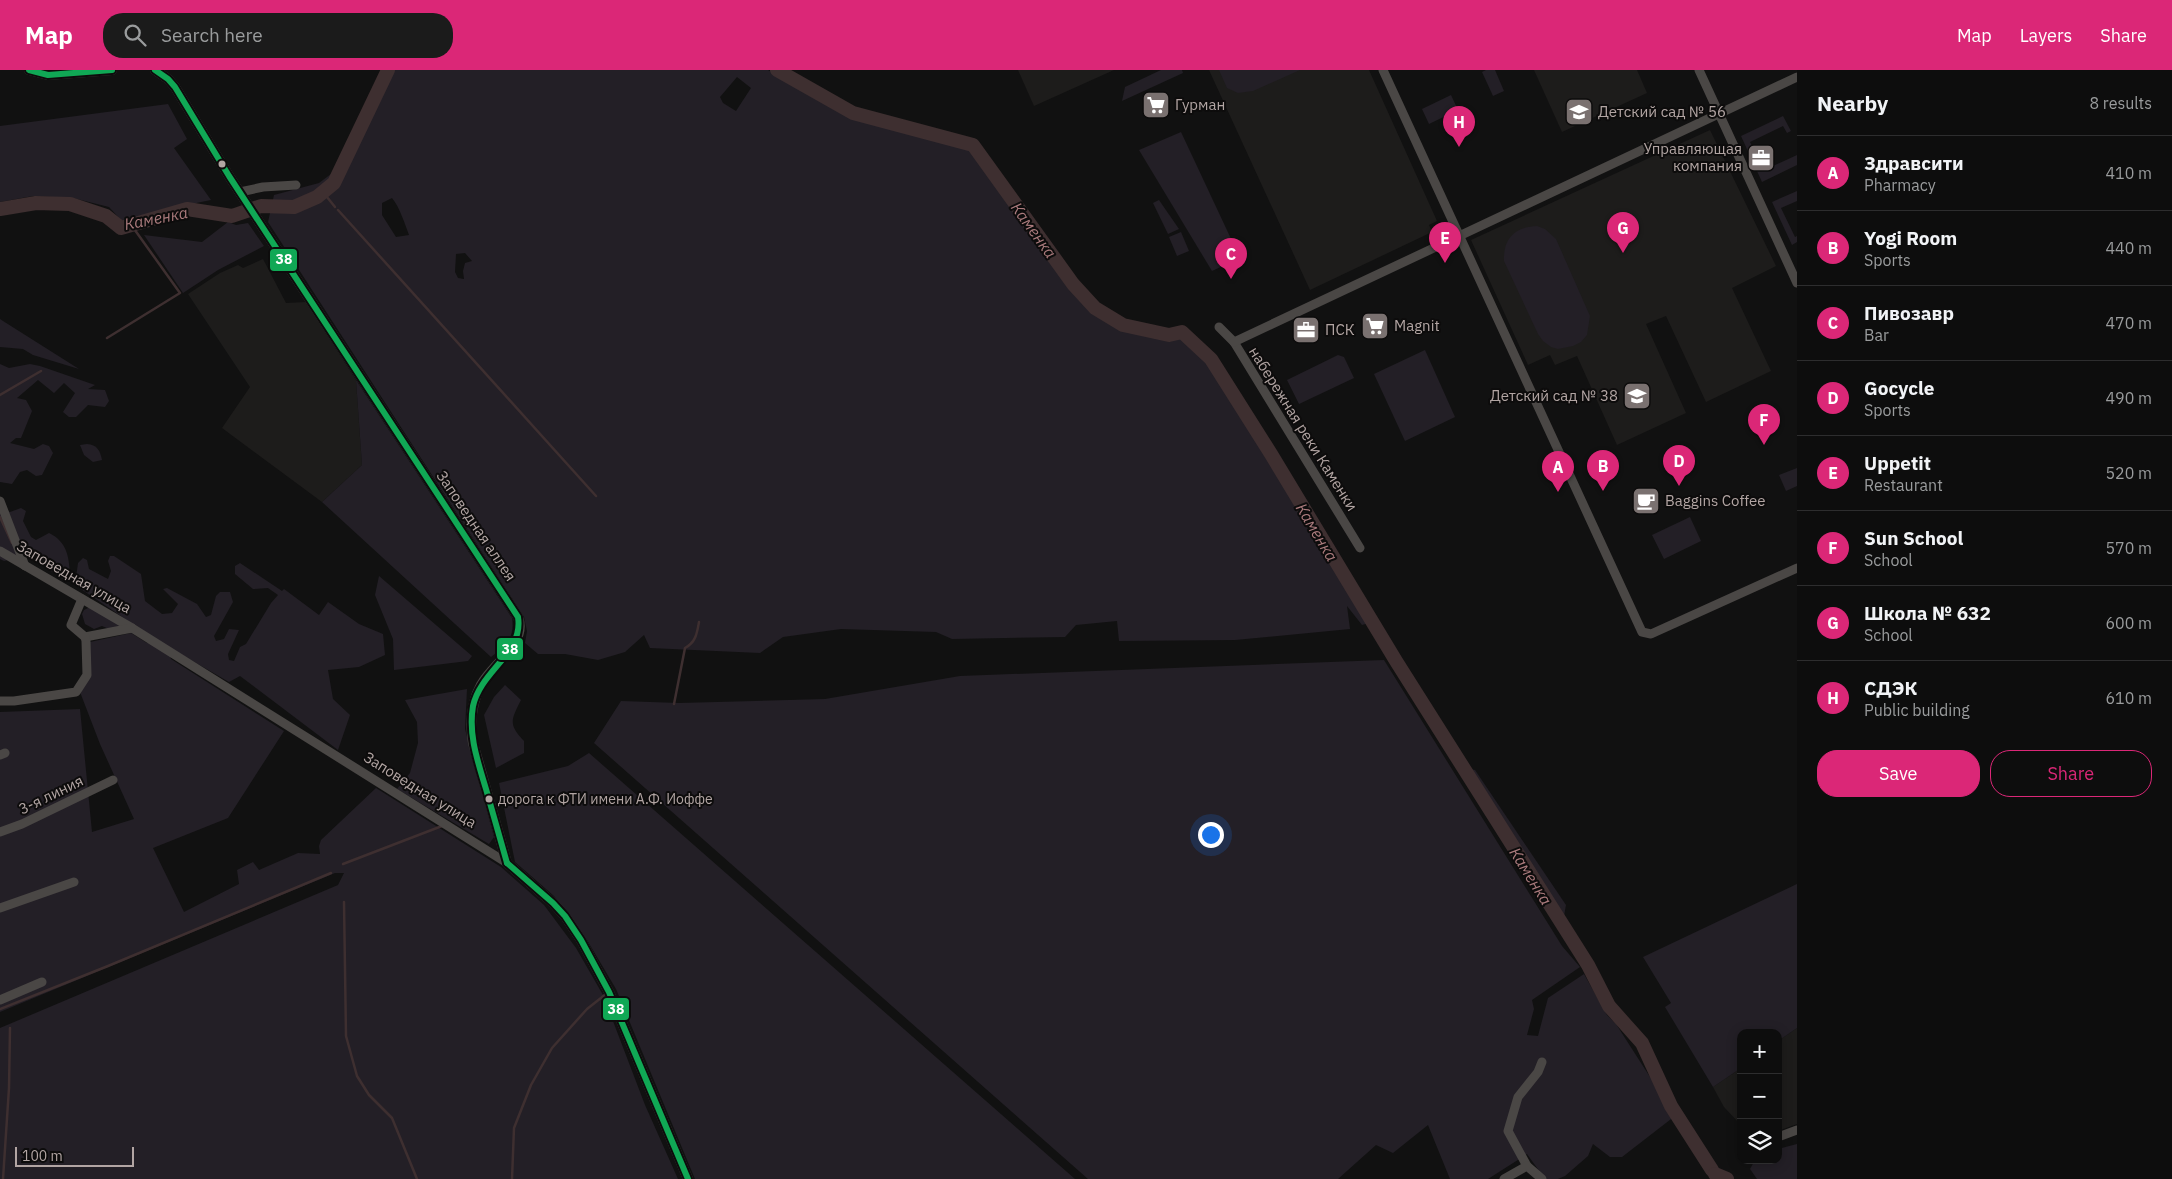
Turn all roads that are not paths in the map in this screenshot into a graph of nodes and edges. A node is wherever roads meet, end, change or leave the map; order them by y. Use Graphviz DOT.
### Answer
graph roads {
  1 [pos="29,70"];
  2 [pos="112,70"];
  3 [pos="155,70"];
  4 [pos="1384,70"];
  5 [pos="1699,70"];
  6 [pos="1797,77"];
  7 [pos="1719,114"];
  8 [pos="296,185"];
  9 [pos="242,196"];
  10 [pos="1460,235"];
  11 [pos="1794,269"];
  12 [pos="1797,283"];
  13 [pos="1219,327"];
  14 [pos="1234,342"];
  15 [pos="0,501"];
  16 [pos="1360,548"];
  17 [pos="0,551"];
  18 [pos="25,566"];
  19 [pos="1797,568"];
  20 [pos="82,599"];
  21 [pos="132,628"];
  22 [pos="85,637"];
  23 [pos="0,701"];
  24 [pos="113,780"];
  25 [pos="0,832"];
  26 [pos="507,863"];
  27 [pos="74,882"];
  28 [pos="0,908"];
  29 [pos="42,982"];
  30 [pos="0,1000"];
  31 [pos="1542,1062"];
  32 [pos="1797,1130"];
  33 [pos="1782,1136"];
  34 [pos="1527,1166"];
  35 [pos="688,1179"];
  36 [pos="1504,1179"];
  37 [pos="1542,1179"];
  1 -- 2 [label="street"];
  3 -- 9 [label="street"];
  4 -- 10 [label="street"];
  5 -- 7 [label="street"];
  6 -- 7 [label="street"];
  7 -- 10 [label="street"];
  7 -- 11 [label="street"];
  8 -- 9 [label="street"];
  9 -- 26 [label="street, Заповедная аллея"];
  10 -- 14 [label="street"];
  10 -- 19 [label="street"];
  11 -- 12 [label="street"];
  13 -- 14 [label="street, набережная реки Каменки"];
  14 -- 16 [label="street, набережная реки Каменки"];
  15 -- 18 [label="street"];
  17 -- 18 [label="street, Заповедная улица"];
  18 -- 20 [label="street, Заповедная улица"];
  20 -- 21 [label="street, Заповедная улица"];
  20 -- 22 [label="street"];
  21 -- 22 [label="street"];
  21 -- 26 [label="street, Заповедная улица"];
  22 -- 23 [label="street"];
  24 -- 25 [label="street, 3-я линия"];
  26 -- 35 [label="street, Заповедная улица"];
  27 -- 28 [label="street"];
  29 -- 30 [label="street"];
  31 -- 34 [label="street"];
  32 -- 33 [label="street"];
  34 -- 36 [label="street"];
  34 -- 37 [label="street"];
}
